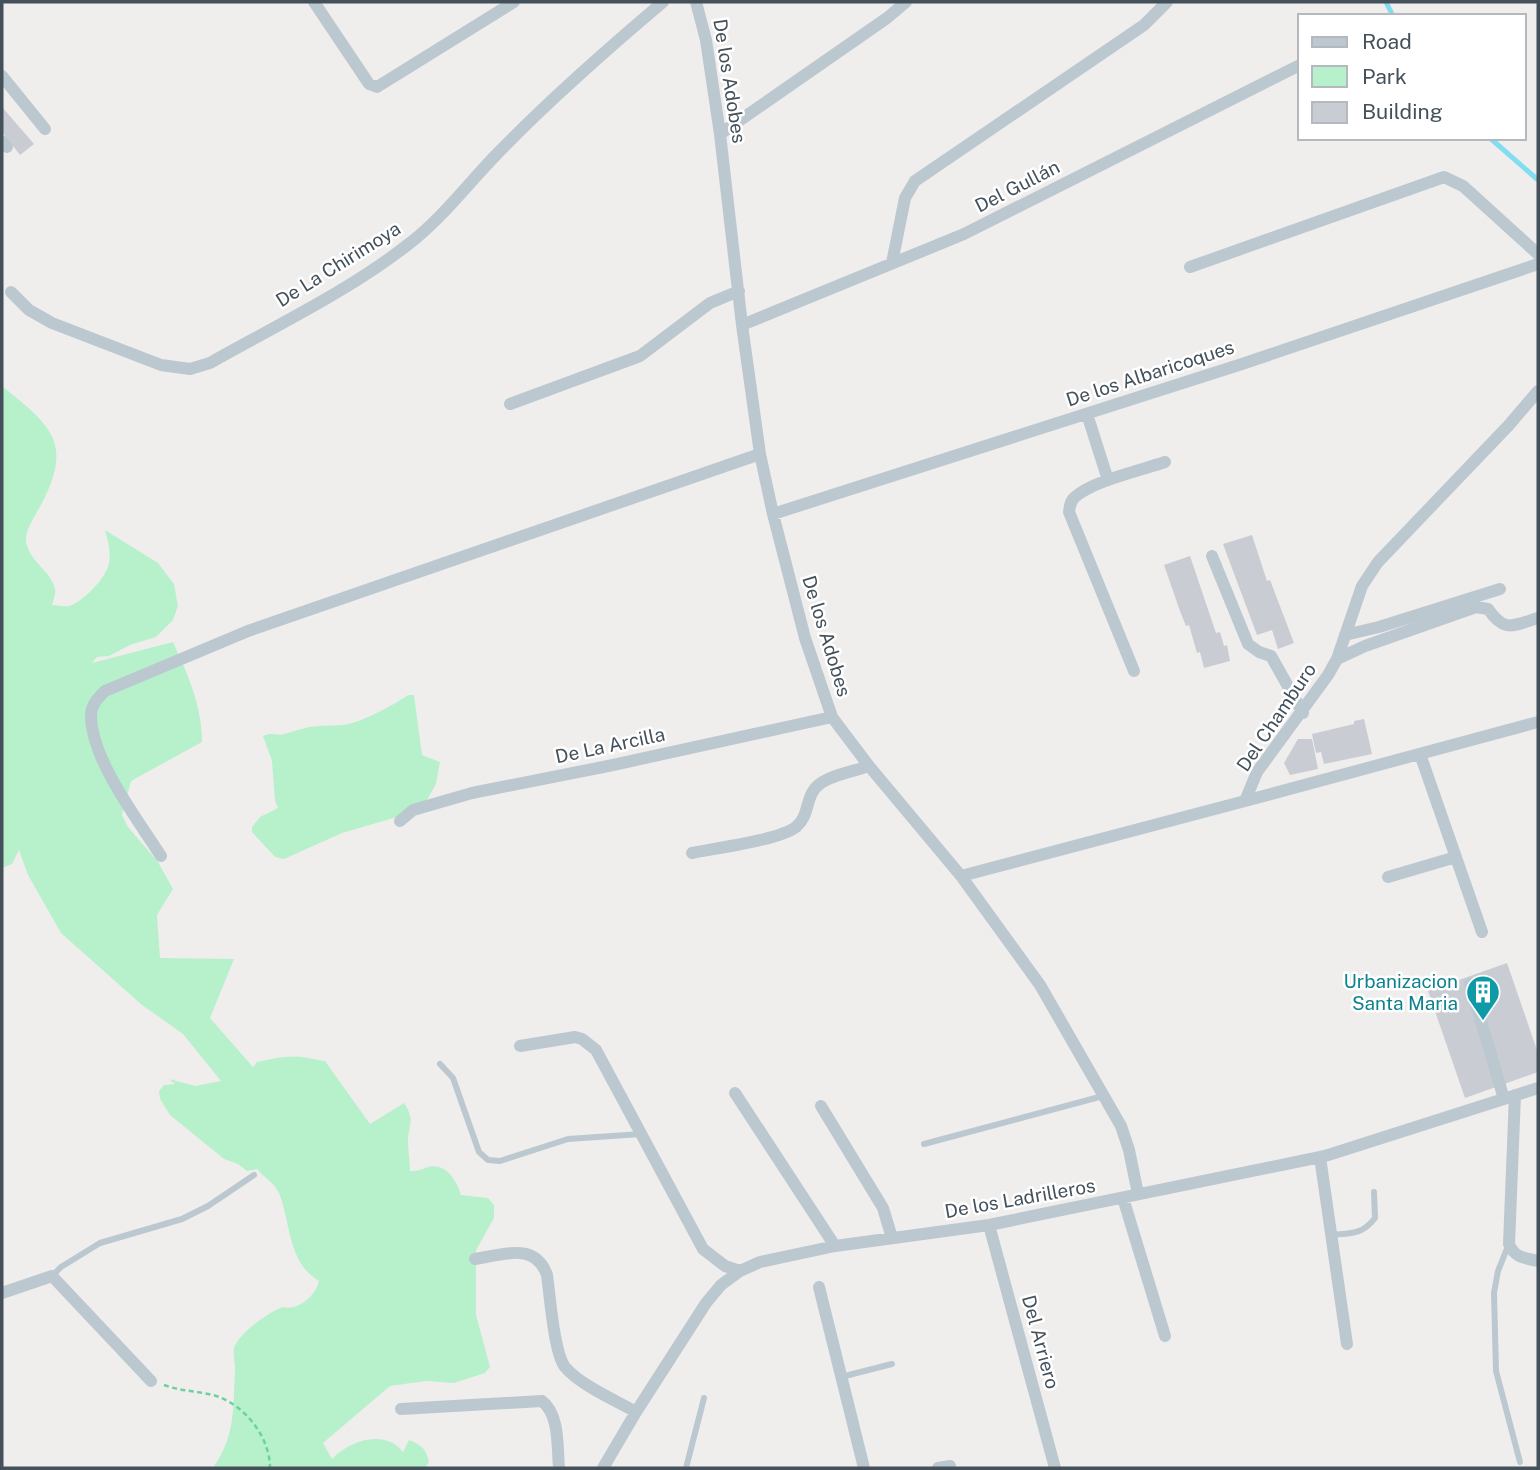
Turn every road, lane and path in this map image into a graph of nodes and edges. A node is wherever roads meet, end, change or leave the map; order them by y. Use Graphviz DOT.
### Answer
graph roads {
  1 [pos="314,2"];
  2 [pos="514,2"];
  3 [pos="663,2"];
  4 [pos="696,2"];
  5 [pos="906,2"];
  6 [pos="1167,2"];
  7 [pos="1298,66"];
  8 [pos="2,76"];
  9 [pos="45,129"];
  10 [pos="720,134"];
  11 [pos="1538,254"];
  12 [pos="892,264"];
  13 [pos="1538,264"];
  14 [pos="1190,267"];
  15 [pos="738,291"];
  16 [pos="11,292"];
  17 [pos="742,325"];
  18 [pos="1538,391"];
  19 [pos="510,404"];
  20 [pos="1087,414"];
  21 [pos="760,454"];
  22 [pos="1165,462"];
  23 [pos="1108,480"];
  24 [pos="773,514"];
  25 [pos="1212,556"];
  26 [pos="1500,589"];
  27 [pos="1538,618"];
  28 [pos="1345,635"];
  29 [pos="1337,659"];
  30 [pos="1134,671"];
  31 [pos="1303,713"];
  32 [pos="832,717"];
  33 [pos="1538,722"];
  34 [pos="1420,754"];
  35 [pos="869,766"];
  36 [pos="1245,801"];
  37 [pos="400,821"];
  38 [pos="692,853"];
  39 [pos="161,856"];
  40 [pos="1456,858"];
  41 [pos="961,876"];
  42 [pos="1388,877"];
  43 [pos="1482,932"];
  44 [pos="1470,984"];
  45 [pos="520,1046"];
  46 [pos="440,1064"];
  47 [pos="1538,1088"];
  48 [pos="735,1093"];
  49 [pos="1105,1096"];
  50 [pos="1509,1097"];
  51 [pos="821,1106"];
  52 [pos="641,1134"];
  53 [pos="925,1144"];
  54 [pos="1320,1157"];
  55 [pos="254,1175"];
  56 [pos="1374,1192"];
  57 [pos="1138,1194"];
  58 [pos="1123,1198"];
  59 [pos="989,1225"];
  60 [pos="1331,1235"];
  61 [pos="892,1238"];
  62 [pos="1508,1244"];
  63 [pos="835,1246"];
  64 [pos="475,1259"];
  65 [pos="1538,1261"];
  66 [pos="740,1271"];
  67 [pos="52,1276"];
  68 [pos="820,1287"];
  69 [pos="2,1293"];
  70 [pos="1165,1336"];
  71 [pos="1347,1344"];
  72 [pos="892,1364"];
  73 [pos="841,1377"];
  74 [pos="151,1381"];
  75 [pos="704,1398"];
  76 [pos="401,1409"];
  77 [pos="636,1412"];
  78 [pos="1520,1462"];
  79 [pos="270,1468"];
  80 [pos="559,1468"];
  81 [pos="603,1468"];
  82 [pos="686,1468"];
  83 [pos="864,1468"];
  84 [pos="1055,1468"];
  1 -- 2 [label="street"];
  3 -- 16 [label="street, De La Chirimoya"];
  4 -- 10 [label="street, De los Adobes"];
  5 -- 10 [label="street"];
  6 -- 12 [label="street"];
  7 -- 12 [label="street, Del Gullán"];
  8 -- 9 [label="street"];
  10 -- 15 [label="street, De los Adobes"];
  11 -- 14 [label="street"];
  12 -- 17 [label="street, Del Gullán"];
  13 -- 20 [label="street, De los Albaricoques"];
  15 -- 17 [label="street, De los Adobes"];
  15 -- 19 [label="street"];
  17 -- 21 [label="street, De los Adobes"];
  18 -- 28 [label="street, Del Chamburo"];
  20 -- 23 [label="street"];
  20 -- 24 [label="street, De los Albaricoques"];
  21 -- 24 [label="street, De los Adobes"];
  21 -- 39 [label="street"];
  22 -- 23 [label="street"];
  23 -- 30 [label="street"];
  24 -- 32 [label="street, De los Adobes"];
  25 -- 31 [label="street"];
  26 -- 28 [label="street"];
  27 -- 29 [label="street"];
  28 -- 29 [label="street, Del Chamburo"];
  29 -- 31 [label="street, Del Chamburo"];
  31 -- 36 [label="street, Del Chamburo"];
  32 -- 35 [label="street, De los Adobes"];
  32 -- 37 [label="street, De La Arcilla"];
  33 -- 34 [label="street"];
  34 -- 36 [label="street"];
  34 -- 40 [label="street"];
  35 -- 38 [label="street"];
  35 -- 41 [label="street, De los Adobes"];
  36 -- 41 [label="street, Del Chamburo"];
  40 -- 42 [label="street"];
  40 -- 43 [label="street"];
  41 -- 49 [label="street, De los Adobes"];
  44 -- 50 [label="street"];
  45 -- 52 [label="street"];
  46 -- 52 [label="lane"];
  47 -- 50 [label="street, De los Ladrilleros"];
  48 -- 63 [label="street"];
  49 -- 53 [label="lane"];
  49 -- 57 [label="street, De los Adobes"];
  50 -- 54 [label="street, De los Ladrilleros"];
  50 -- 62 [label="street"];
  51 -- 61 [label="street"];
  52 -- 66 [label="street"];
  54 -- 57 [label="street, De los Ladrilleros"];
  54 -- 60 [label="street"];
  55 -- 67 [label="lane"];
  56 -- 60 [label="lane"];
  57 -- 58 [label="street, De los Ladrilleros"];
  58 -- 59 [label="street, De los Ladrilleros"];
  58 -- 70 [label="street"];
  59 -- 61 [label="street, De los Ladrilleros"];
  59 -- 84 [label="street, Del Arriero"];
  60 -- 71 [label="street"];
  61 -- 63 [label="street, De los Ladrilleros"];
  62 -- 65 [label="street"];
  62 -- 78 [label="lane"];
  63 -- 66 [label="street, De los Ladrilleros"];
  64 -- 77 [label="street"];
  66 -- 77 [label="street, De los Ladrilleros"];
  67 -- 69 [label="street"];
  67 -- 74 [label="street"];
  68 -- 73 [label="street"];
  72 -- 73 [label="lane"];
  73 -- 83 [label="street"];
  74 -- 79 [label="path"];
  75 -- 82 [label="lane"];
  76 -- 80 [label="street"];
  77 -- 81 [label="street, De los Ladrilleros"];
}
